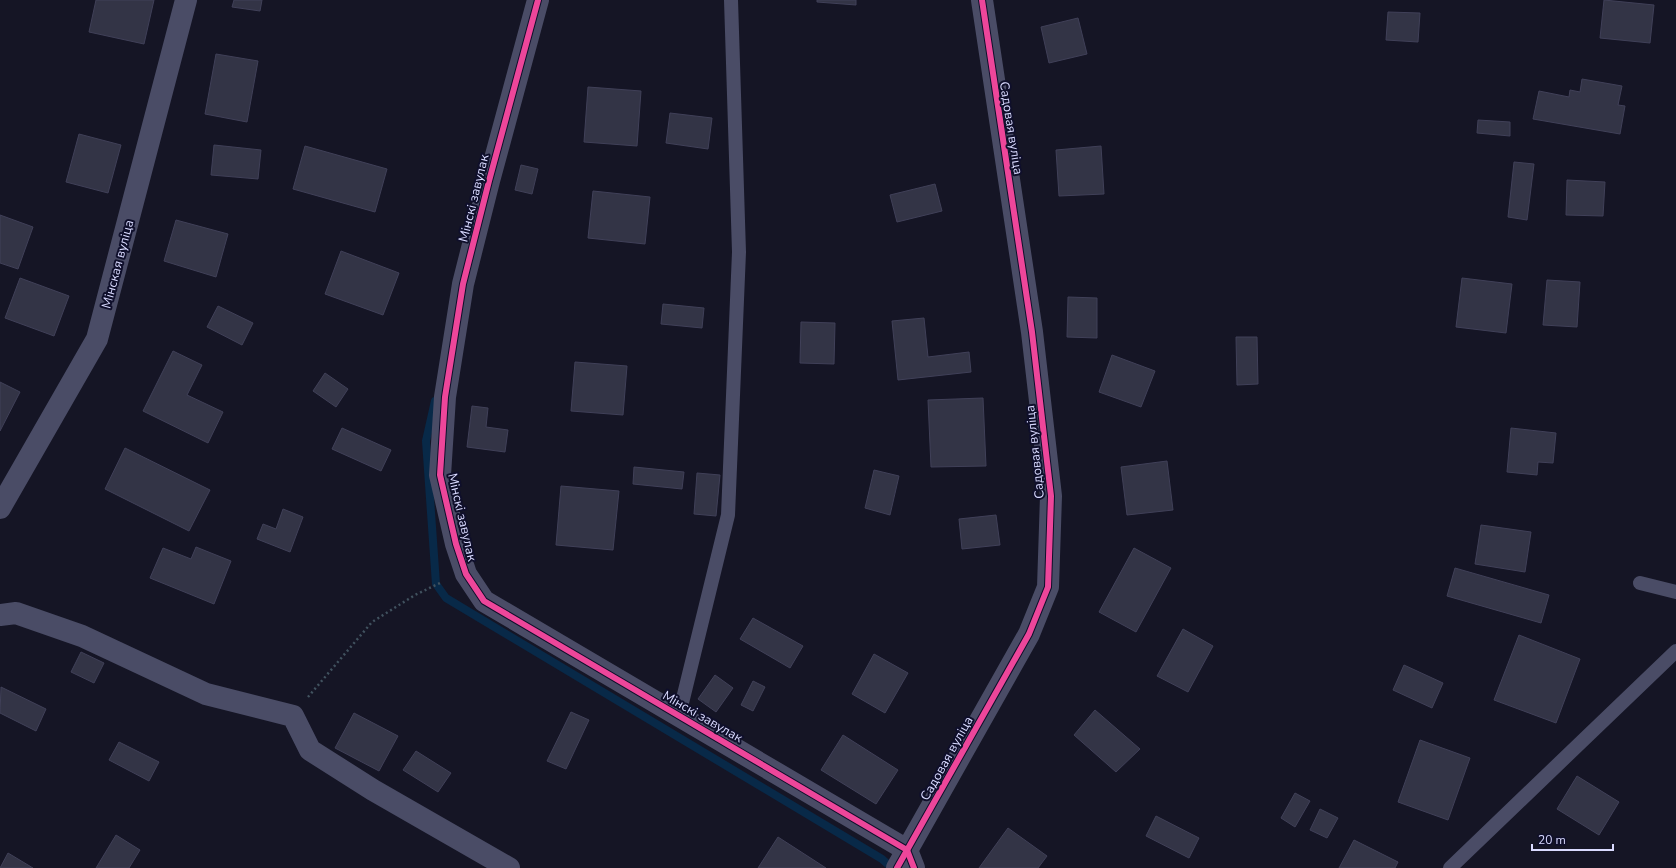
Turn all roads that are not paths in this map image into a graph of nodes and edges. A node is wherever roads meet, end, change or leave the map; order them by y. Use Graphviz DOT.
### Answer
graph roads {
  1 [pos="186,0"];
  2 [pos="538,0"];
  3 [pos="731,0"];
  4 [pos="982,0"];
  5 [pos="0,508"];
  6 [pos="1640,583"];
  7 [pos="1676,592"];
  8 [pos="0,615"];
  9 [pos="1676,651"];
  10 [pos="679,715"];
  11 [pos="906,862"];
  12 [pos="509,868"];
  13 [pos="1450,868"];
  1 -- 5 [label="street, Мінская вуліца"];
  2 -- 10 [label="street, Мінскі завулак"];
  3 -- 10 [label="lane"];
  4 -- 11 [label="street, Садовая вуліца"];
  6 -- 7 [label="lane"];
  8 -- 12 [label="street"];
  9 -- 13 [label="lane"];
  10 -- 11 [label="street, Мінскі завулак"];
}
